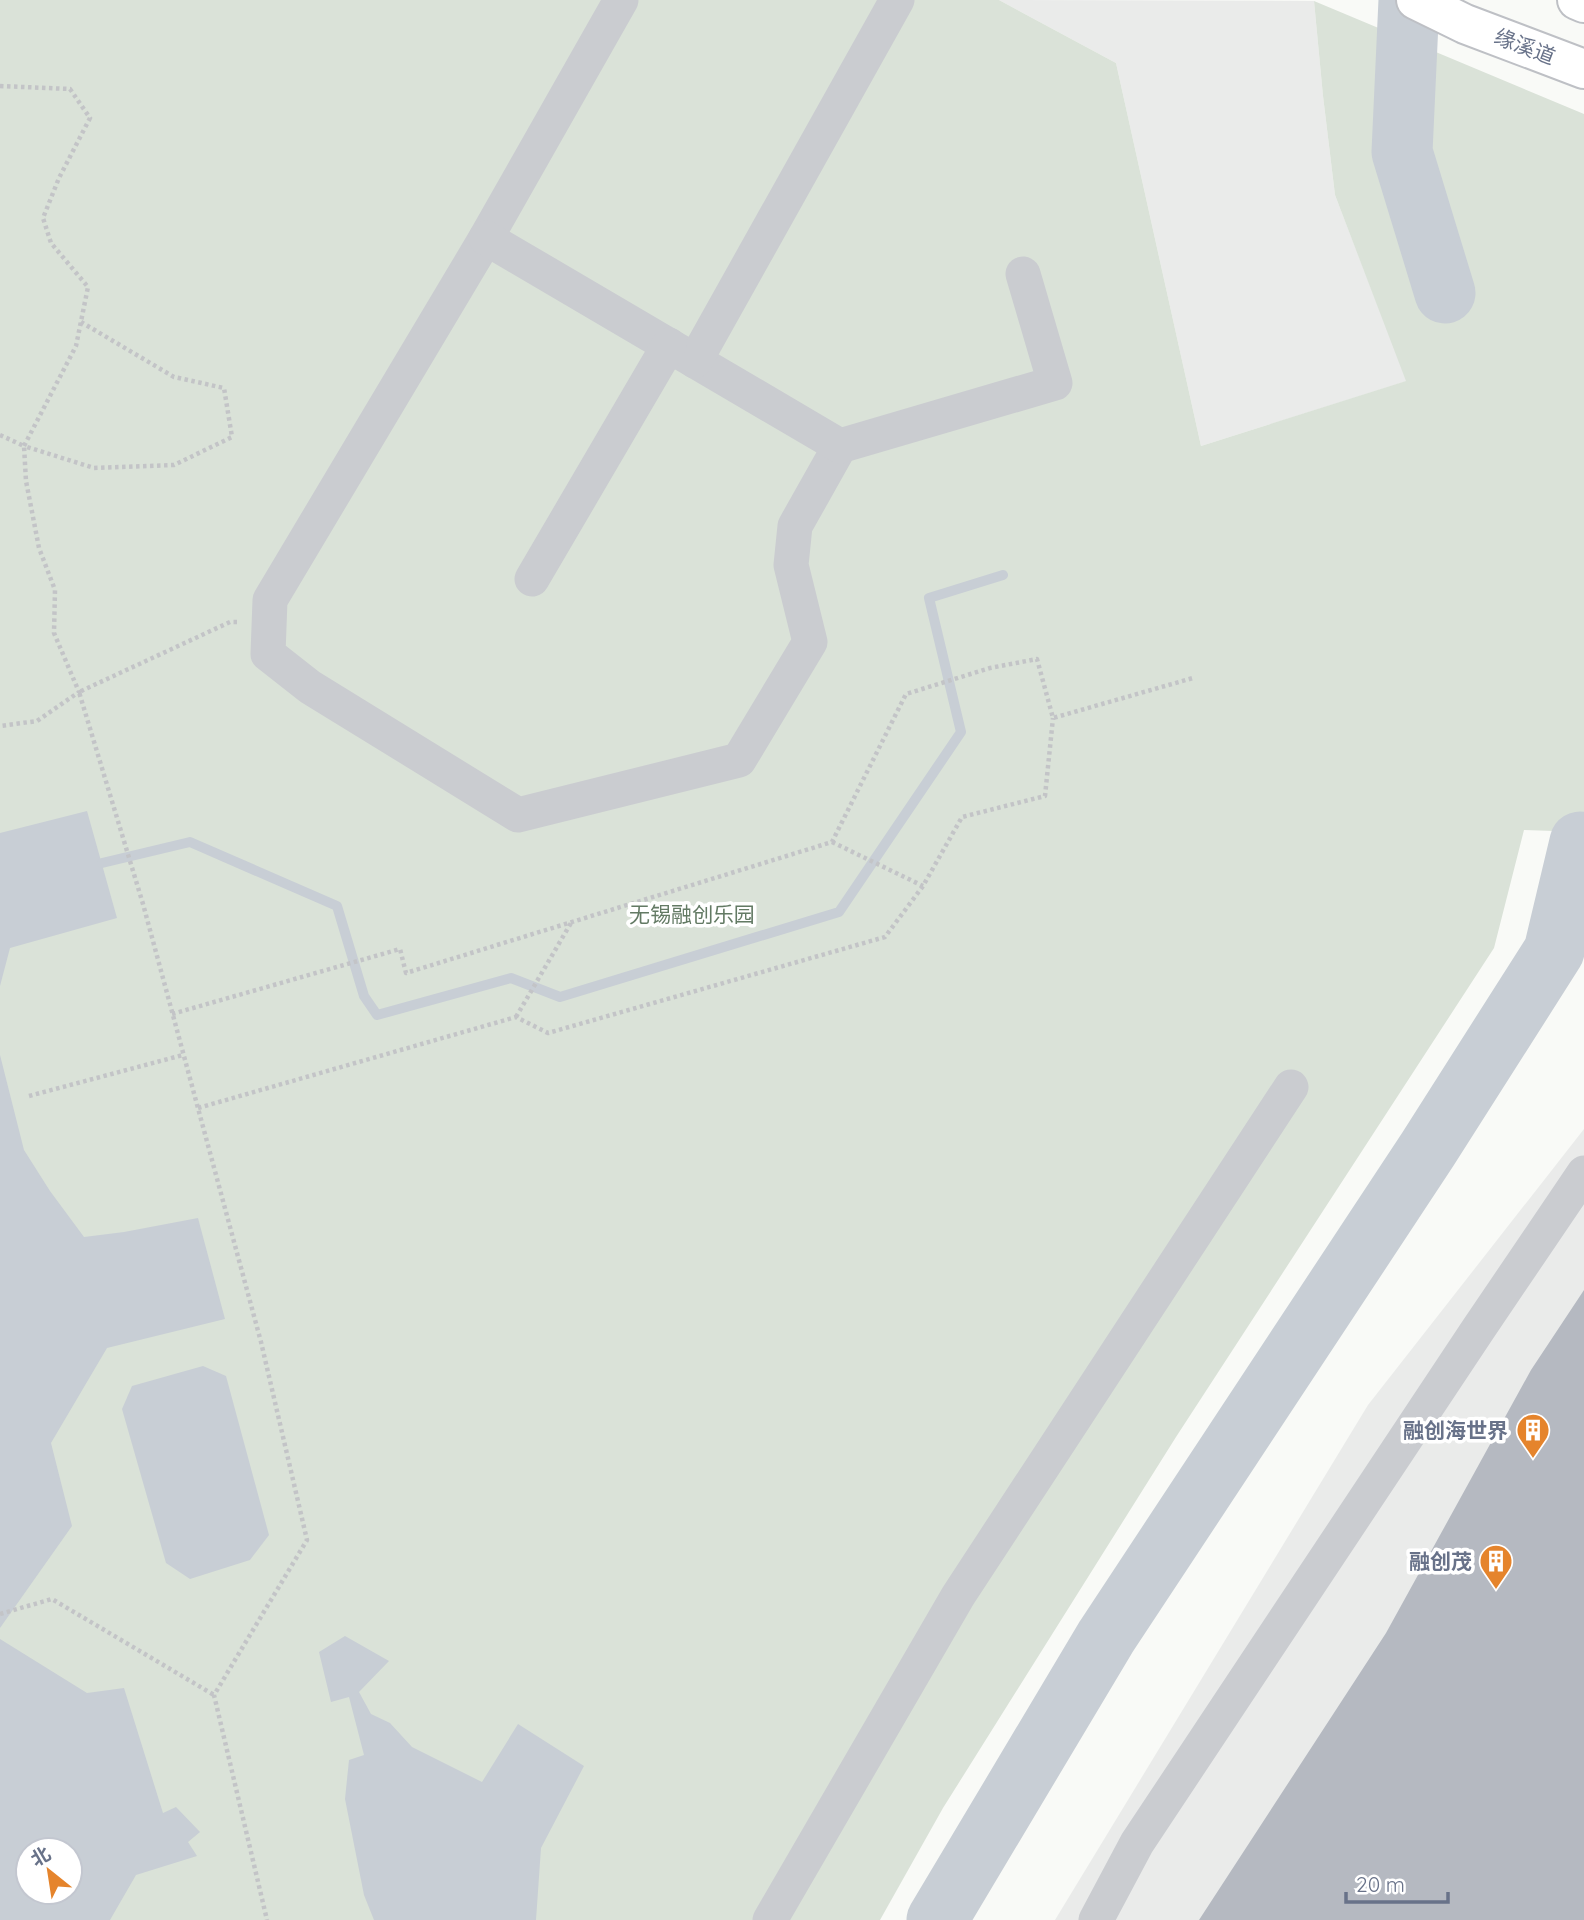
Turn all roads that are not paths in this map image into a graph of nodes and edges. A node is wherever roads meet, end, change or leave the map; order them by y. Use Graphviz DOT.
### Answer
graph roads {
  1 [pos="621,0"];
  2 [pos="897,0"];
  3 [pos="1416,0"];
  4 [pos="1577,0"];
  5 [pos="1584,3"];
  6 [pos="1584,69"];
  7 [pos="486,238"];
  8 [pos="1023,274"];
  9 [pos="682,353"];
  10 [pos="840,446"];
  11 [pos="532,579"];
  12 [pos="1291,1087"];
  13 [pos="1584,1173"];
  14 [pos="770,1920"];
  15 [pos="1096,1920"];
  1 -- 7 [label="lane"];
  2 -- 9 [label="lane"];
  3 -- 6 [label="main road, 缘溪道"];
  4 -- 5 [label="main road"];
  7 -- 9 [label="lane"];
  7 -- 10 [label="lane"];
  8 -- 10 [label="lane"];
  9 -- 10 [label="lane"];
  9 -- 11 [label="lane"];
  12 -- 14 [label="lane"];
  13 -- 15 [label="lane"];
}
